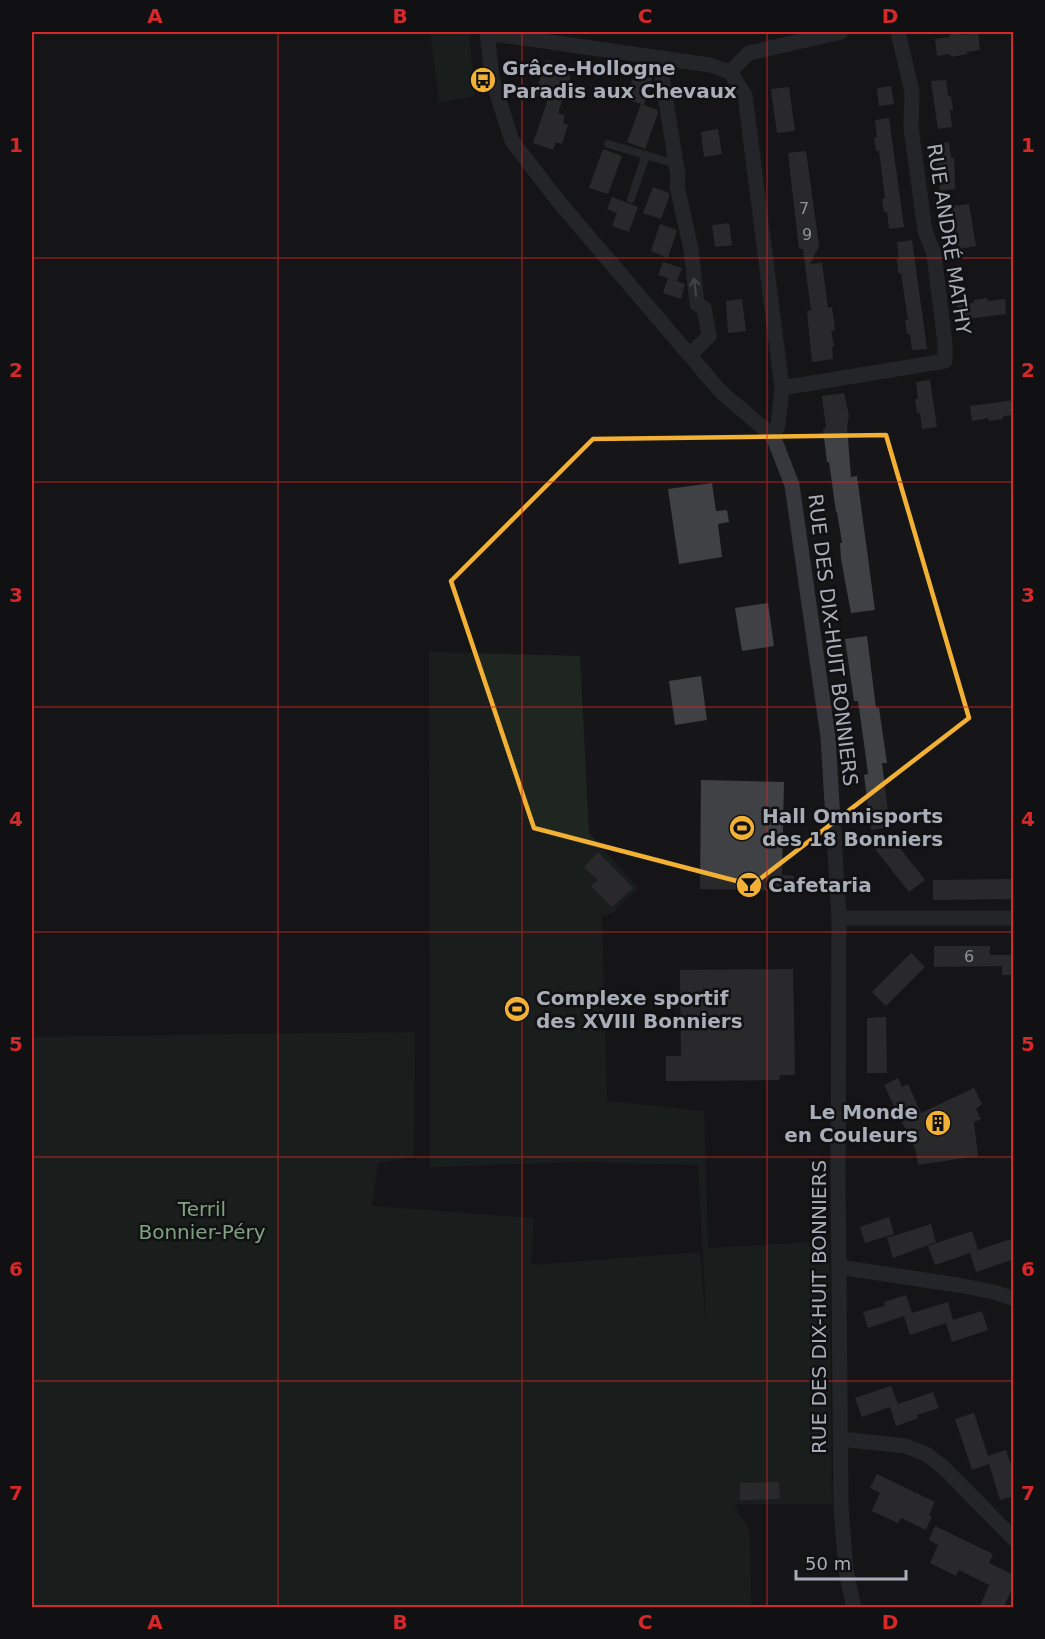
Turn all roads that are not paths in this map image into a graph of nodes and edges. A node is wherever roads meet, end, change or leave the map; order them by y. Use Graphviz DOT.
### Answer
graph roads {
  1 [pos="487,32"];
  2 [pos="841,32"];
  3 [pos="898,32"];
  4 [pos="659,58"];
  5 [pos="730,72"];
  6 [pos="608,144"];
  7 [pos="646,155"];
  8 [pos="676,164"];
  9 [pos="631,199"];
  10 [pos="690,355"];
  11 [pos="782,388"];
  12 [pos="773,436"];
  13 [pos="839,918"];
  14 [pos="1014,918"];
  15 [pos="839,1267"];
  16 [pos="1014,1299"];
  17 [pos="841,1439"];
  18 [pos="1014,1539"];
  19 [pos="854,1608"];
  1 -- 4 [label="street"];
  1 -- 10 [label="street, RUE DES DIX-HUIT BONNIERS"];
  2 -- 5 [label="street"];
  3 -- 11 [label="street, RUE ANDRÉ MATHY"];
  4 -- 5 [label="street"];
  4 -- 8 [label="street"];
  5 -- 11 [label="street"];
  6 -- 7 [label="lane"];
  7 -- 8 [label="lane"];
  7 -- 9 [label="lane"];
  10 -- 8 [label="street, one-way"];
  10 -- 12 [label="street, RUE DES DIX-HUIT BONNIERS"];
  11 -- 12 [label="street"];
  12 -- 13 [label="street, RUE DES DIX-HUIT BONNIERS"];
  13 -- 14 [label="street"];
  13 -- 15 [label="street, RUE DES DIX-HUIT BONNIERS"];
  15 -- 16 [label="street"];
  15 -- 17 [label="street, RUE DES DIX-HUIT BONNIERS"];
  17 -- 18 [label="street"];
  17 -- 19 [label="street, RUE DES DIX-HUIT BONNIERS"];
}
